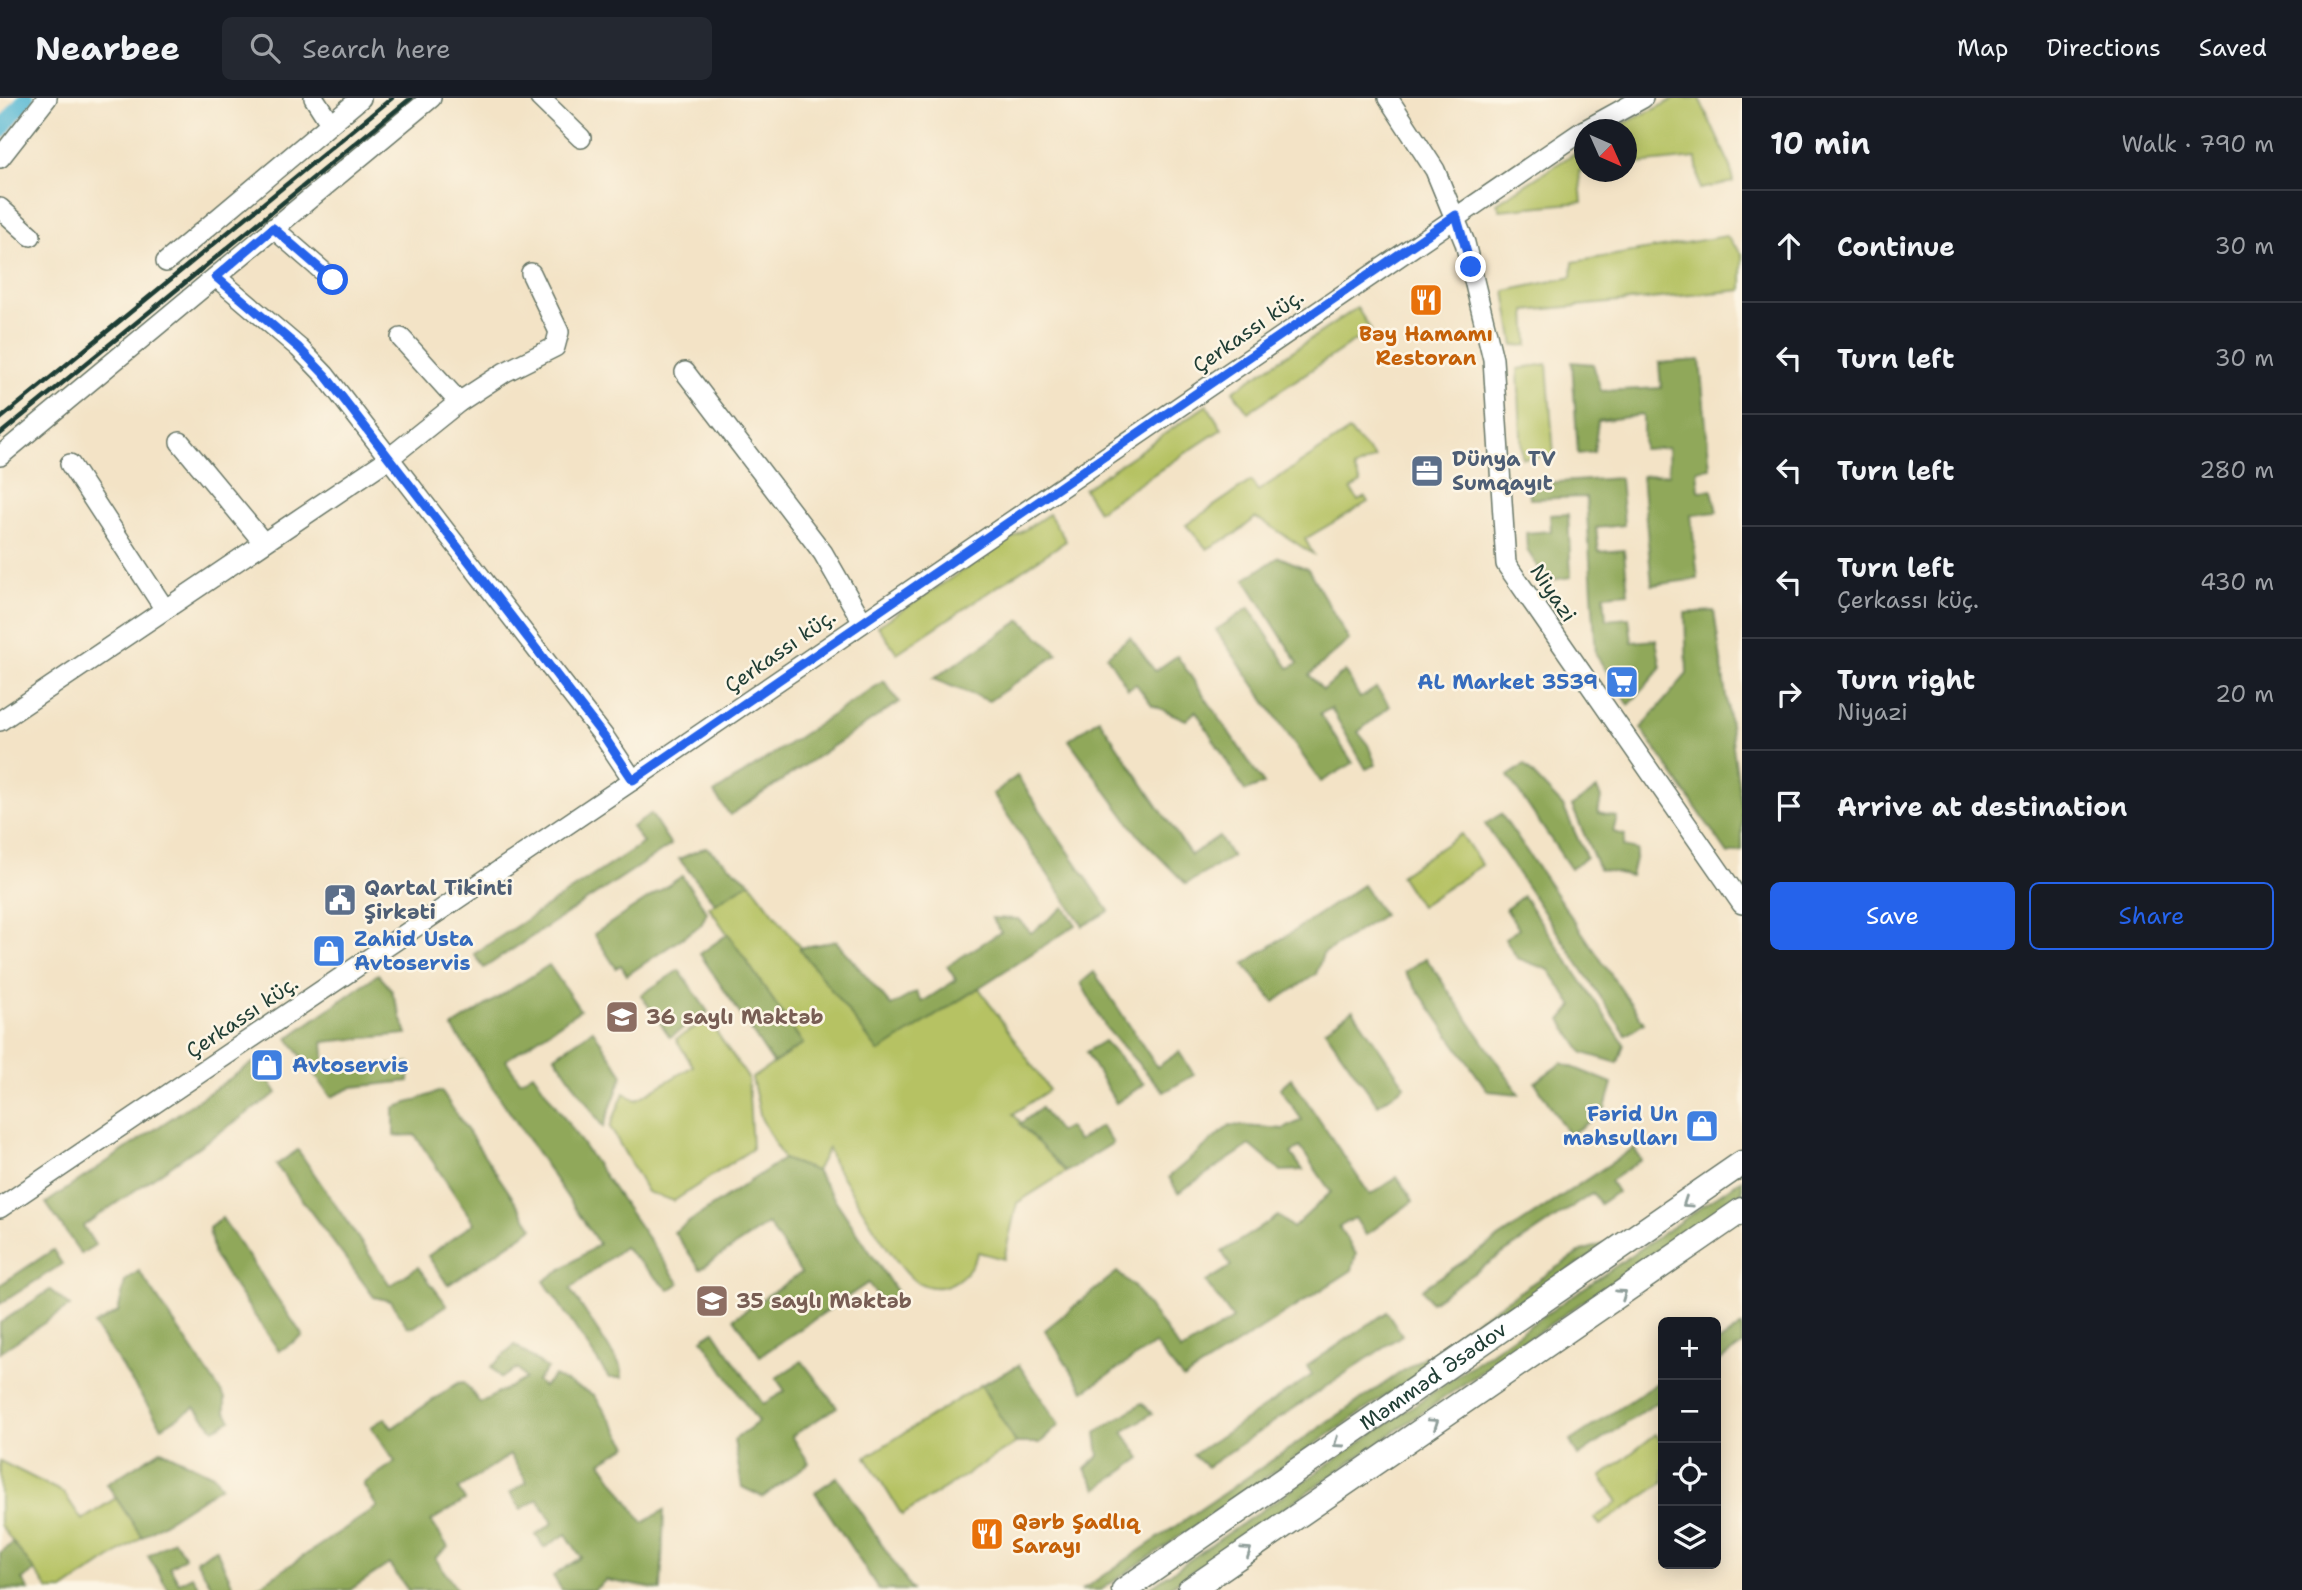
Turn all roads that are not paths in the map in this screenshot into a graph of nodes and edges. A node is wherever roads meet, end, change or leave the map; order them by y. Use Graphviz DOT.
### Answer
graph roads {
  1 [pos="47,98"];
  2 [pos="314,98"];
  3 [pos="361,98"];
  4 [pos="431,98"];
  5 [pos="540,98"];
  6 [pos="1388,98"];
  7 [pos="1643,98"];
  8 [pos="1605,119"];
  9 [pos="330,123"];
  10 [pos="1574,137"];
  11 [pos="581,138"];
  12 [pos="0,158"];
  13 [pos="0,208"];
  14 [pos="1456,215"];
  15 [pos="273,228"];
  16 [pos="31,236"];
  17 [pos="166,262"];
  18 [pos="531,273"];
  19 [pos="216,277"];
  20 [pos="333,280"];
  21 [pos="401,338"];
  22 [pos="685,372"];
  23 [pos="459,402"];
  24 [pos="180,442"];
  25 [pos="0,456"];
  26 [pos="388,459"];
  27 [pos="71,464"];
  28 [pos="263,542"];
  29 [pos="164,608"];
  30 [pos="862,621"];
  31 [pos="0,721"];
  32 [pos="633,780"];
  33 [pos="1742,904"];
  34 [pos="1742,1163"];
  35 [pos="0,1208"];
  36 [pos="1742,1210"];
  37 [pos="1124,1590"];
  38 [pos="1190,1590"];
  1 -- 12 [label="street"];
  2 -- 9 [label="street"];
  3 -- 9 [label="street"];
  4 -- 15 [label="street"];
  5 -- 11 [label="street"];
  6 -- 14 [label="street, Niyazi"];
  7 -- 8 [label="street, Çerkassı küç."];
  9 -- 17 [label="street"];
  10 -- 14 [label="street, Çerkassı küç."];
  13 -- 16 [label="street"];
  14 -- 30 [label="street, Çerkassı küç."];
  14 -- 33 [label="street, Niyazi"];
  15 -- 19 [label="street"];
  15 -- 20 [label="street"];
  18 -- 23 [label="street"];
  19 -- 25 [label="street"];
  19 -- 26 [label="street"];
  21 -- 23 [label="street"];
  22 -- 30 [label="street"];
  23 -- 26 [label="street"];
  24 -- 28 [label="street"];
  26 -- 28 [label="street"];
  26 -- 32 [label="street"];
  27 -- 29 [label="street"];
  28 -- 29 [label="street"];
  29 -- 31 [label="street"];
  30 -- 32 [label="street, Çerkassı küç."];
  32 -- 35 [label="street, Çerkassı küç."];
  34 -- 37 [label="main road, Məmməd Əsədov, one-way"];
  38 -- 36 [label="main road, Məmməd Əsədov, one-way"];
}
